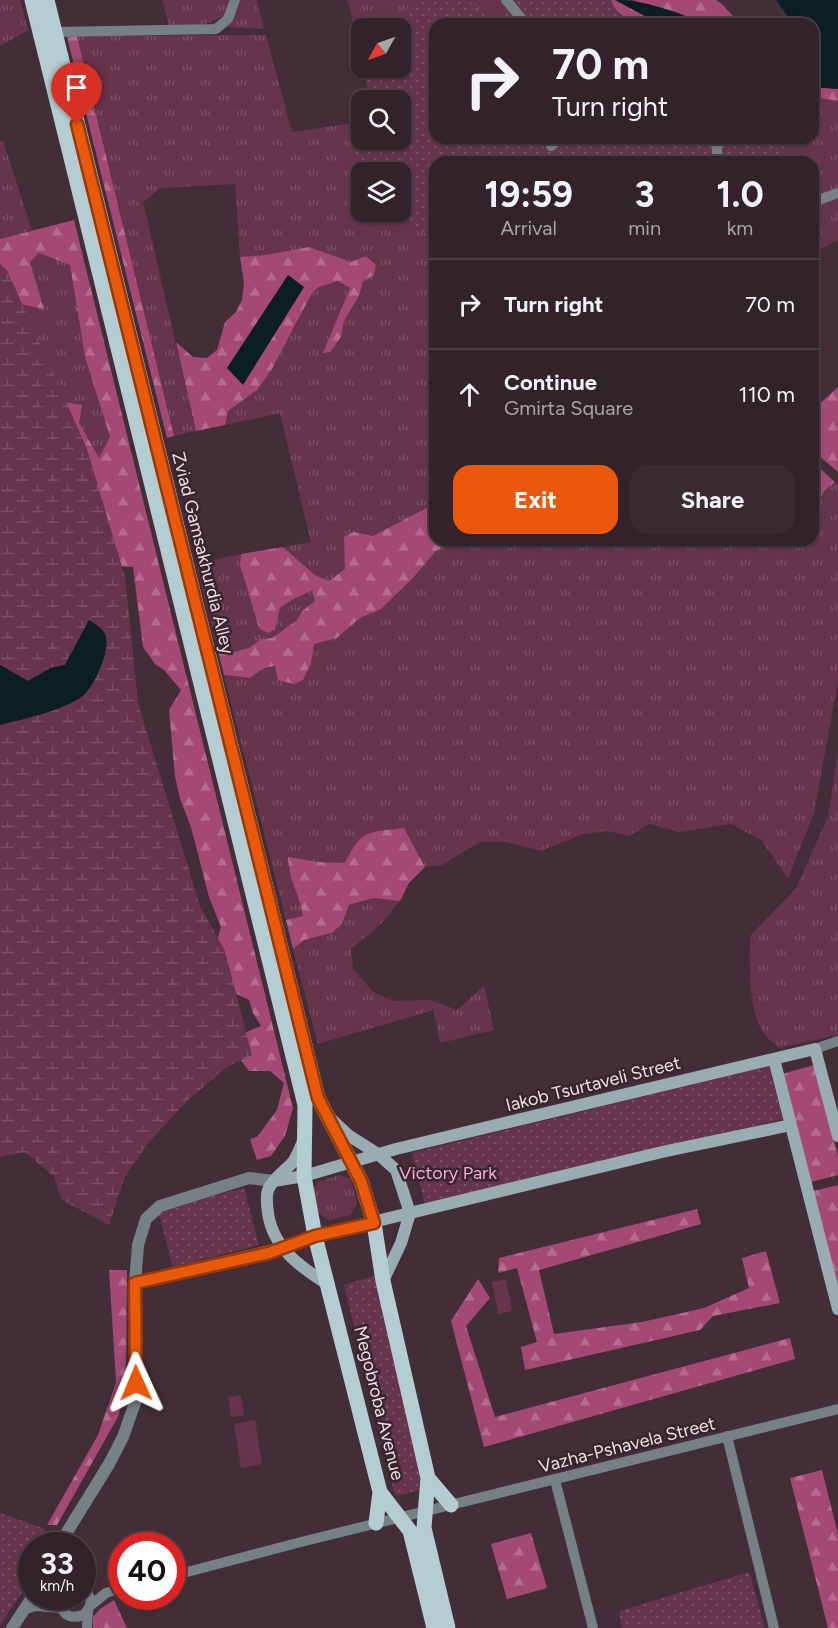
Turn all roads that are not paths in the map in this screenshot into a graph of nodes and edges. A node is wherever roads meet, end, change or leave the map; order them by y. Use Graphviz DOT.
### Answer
graph roads {
  1 [pos="32,0"];
  2 [pos="47,0"];
  3 [pos="235,0"];
  4 [pos="506,0"];
  5 [pos="521,18"];
  6 [pos="55,32"];
  7 [pos="554,144"];
  8 [pos="551,146"];
  9 [pos="838,194"];
  10 [pos="819,200"];
  11 [pos="200,651"];
  12 [pos="212,697"];
  13 [pos="838,1041"];
  14 [pos="815,1049"];
  15 [pos="774,1059"];
  16 [pos="325,1113"];
  17 [pos="791,1125"];
  18 [pos="306,1134"];
  19 [pos="838,1136"];
  20 [pos="378,1154"];
  21 [pos="351,1163"];
  22 [pos="304,1176"];
  23 [pos="274,1180"];
  24 [pos="410,1213"];
  25 [pos="374,1223"];
  26 [pos="315,1236"];
  27 [pos="282,1248"];
  28 [pos="383,1281"];
  29 [pos="135,1283"];
  30 [pos="328,1284"];
  31 [pos="838,1309"];
  32 [pos="838,1409"];
  33 [pos="728,1436"];
  34 [pos="428,1478"];
  35 [pos="555,1480"];
  36 [pos="380,1492"];
  37 [pos="451,1505"];
  38 [pos="424,1511"];
  39 [pos="400,1518"];
  40 [pos="376,1523"];
  41 [pos="67,1532"];
  42 [pos="186,1572"];
  43 [pos="25,1610"];
  44 [pos="63,1610"];
  45 [pos="88,1610"];
  46 [pos="89,1610"];
  47 [pos="70,1617"];
  48 [pos="12,1628"];
  49 [pos="78,1628"];
  50 [pos="87,1628"];
  51 [pos="434,1628"];
  52 [pos="448,1628"];
  53 [pos="593,1628"];
  54 [pos="774,1628"];
  1 -- 11 [label="main road, Zviad Gamsakhurdia Alley"];
  2 -- 6 [label="main road, Zviad Gamsakhurdia Alley"];
  3 -- 6 [label="street"];
  4 -- 5 [label="street"];
  6 -- 11 [label="main road, Zviad Gamsakhurdia Alley"];
  7 -- 8 [label="street"];
  9 -- 10 [label="street"];
  11 -- 12 [label="main road, Zviad Gamsakhurdia Alley"];
  12 -- 16 [label="main road, Zviad Gamsakhurdia Alley"];
  12 -- 18 [label="main road, Zviad Gamsakhurdia Alley"];
  13 -- 14 [label="street"];
  14 -- 15 [label="main road, Iakob Tsurtaveli Street"];
  14 -- 19 [label="main road"];
  15 -- 17 [label="main road"];
  15 -- 20 [label="main road, Iakob Tsurtaveli Street"];
  16 -- 20 [label="main road"];
  16 -- 21 [label="main road, Zviad Gamsakhurdia Alley"];
  17 -- 24 [label="main road"];
  17 -- 31 [label="main road"];
  18 -- 22 [label="main road, Zviad Gamsakhurdia Alley"];
  18 -- 23 [label="main road"];
  20 -- 21 [label="main road, Iakob Tsurtaveli Street"];
  20 -- 24 [label="main road"];
  21 -- 22 [label="main road, Iakob Tsurtaveli Street"];
  21 -- 25 [label="main road, Zviad Gamsakhurdia Alley"];
  22 -- 23 [label="main road, Iakob Tsurtaveli Street"];
  22 -- 26 [label="main road, Zviad Gamsakhurdia Alley"];
  23 -- 27 [label="main road"];
  23 -- 29 [label="street"];
  24 -- 25 [label="main road"];
  24 -- 28 [label="main road"];
  25 -- 26 [label="main road"];
  25 -- 28 [label="main road, Megobroba Avenue"];
  26 -- 27 [label="main road"];
  26 -- 30 [label="main road, Megobroba Avenue"];
  27 -- 29 [label="street"];
  27 -- 30 [label="main road"];
  28 -- 34 [label="main road, Megobroba Avenue"];
  29 -- 41 [label="street"];
  30 -- 36 [label="main road, Megobroba Avenue"];
  32 -- 33 [label="street, Vazha-Pshavela Street"];
  33 -- 35 [label="street, Vazha-Pshavela Street"];
  33 -- 54 [label="street"];
  34 -- 37 [label="main road"];
  34 -- 38 [label="main road, Megobroba Avenue"];
  35 -- 37 [label="street, Vazha-Pshavela Street"];
  35 -- 53 [label="street"];
  36 -- 39 [label="main road, Megobroba Avenue"];
  36 -- 40 [label="main road"];
  37 -- 38 [label="street, Vazha-Pshavela Street"];
  38 -- 39 [label="street, Vazha-Pshavela Street"];
  38 -- 52 [label="main road, Megobroba Avenue"];
  39 -- 40 [label="street, Vazha-Pshavela Street"];
  39 -- 51 [label="main road, Megobroba Avenue"];
  40 -- 42 [label="street, Vazha-Pshavela Street"];
  43 -- 48 [label="street"];
  44 -- 47 [label="street"];
  45 -- 47 [label="street"];
  46 -- 50 [label="street"];
  47 -- 49 [label="street"];
}
